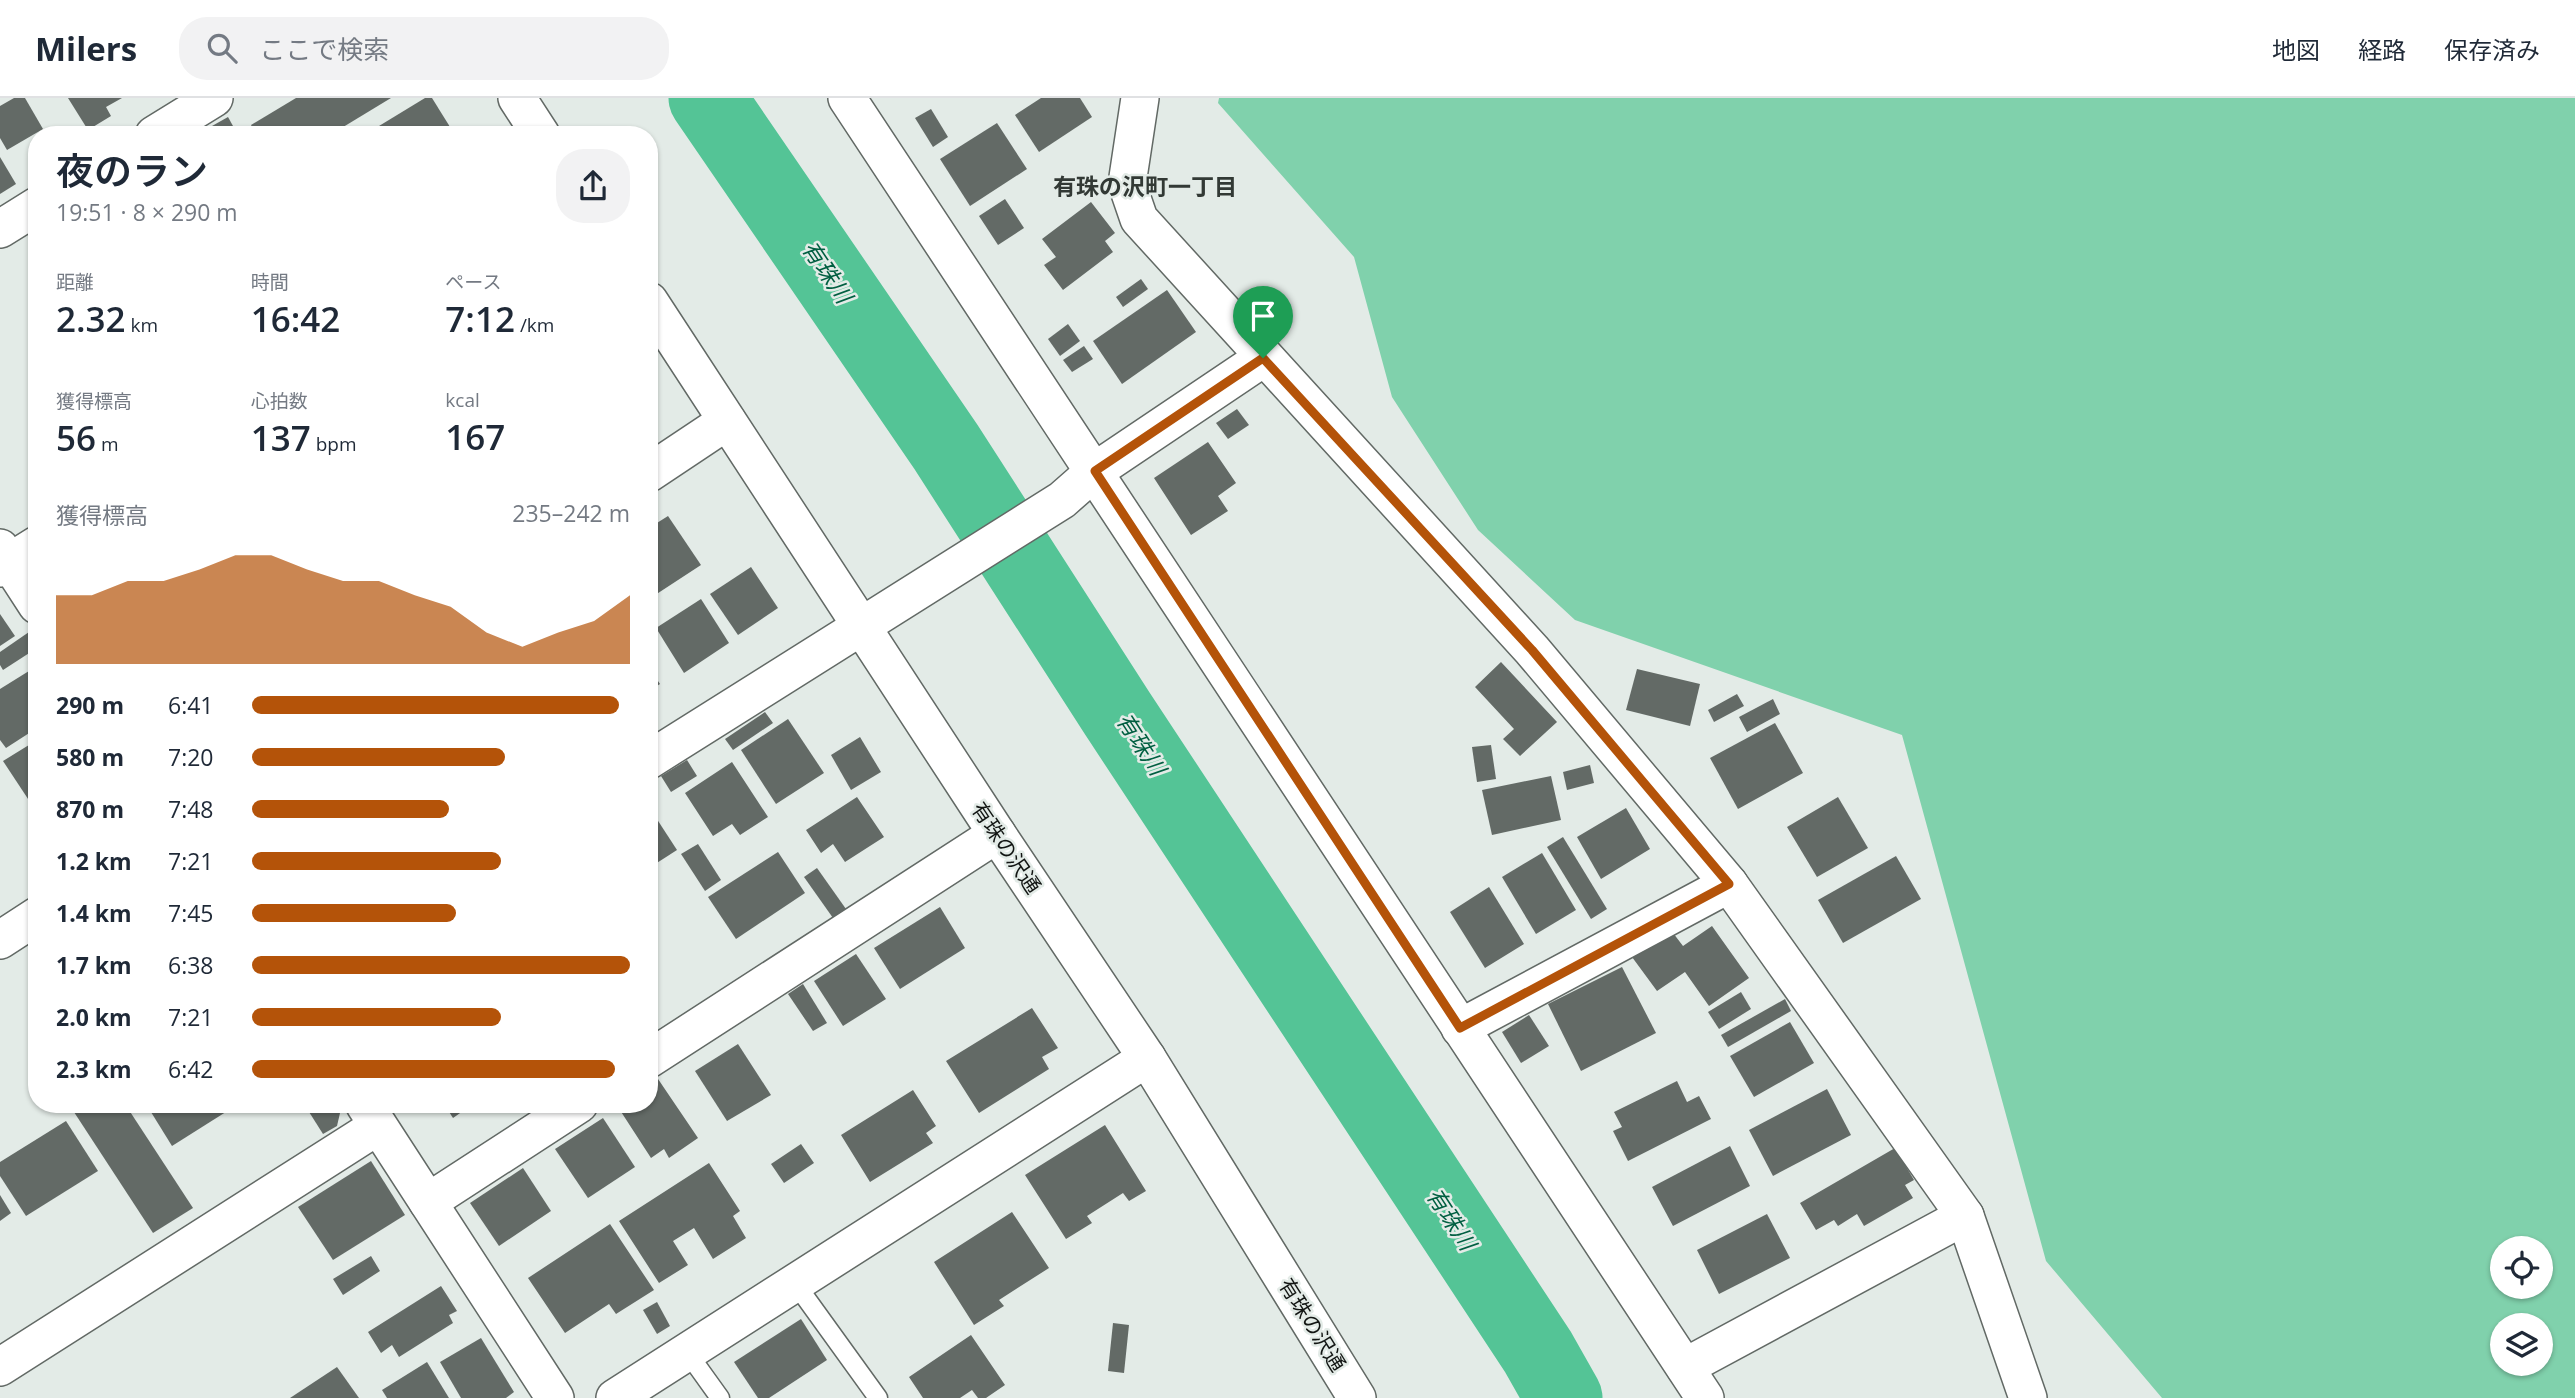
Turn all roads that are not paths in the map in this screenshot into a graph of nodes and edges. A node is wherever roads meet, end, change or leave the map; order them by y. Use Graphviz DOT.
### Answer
graph roads {
  1 [pos="214,98"];
  2 [pos="517,98"];
  3 [pos="847,98"];
  4 [pos="1140,98"];
  5 [pos="168,126"];
  6 [pos="535,126"];
  7 [pos="28,212"];
  8 [pos="0,229"];
  9 [pos="658,315"];
  10 [pos="1263,358"];
  11 [pos="727,421"];
  12 [pos="658,467"];
  13 [pos="1095,471"];
  14 [pos="11,556"];
  15 [pos="28,588"];
  16 [pos="861,625"];
  17 [pos="658,754"];
  18 [pos="997,835"];
  19 [pos="1729,884"];
  20 [pos="28,922"];
  21 [pos="0,940"];
  22 [pos="1460,1028"];
  23 [pos="658,1053"];
  24 [pos="1147,1058"];
  25 [pos="565,1113"];
  26 [pos="371,1115"];
  27 [pos="428,1202"];
  28 [pos="1965,1216"];
  29 [pos="795,1283"];
  30 [pos="687,1352"];
  31 [pos="0,1367"];
  32 [pos="1685,1367"];
  33 [pos="555,1398"];
  34 [pos="615,1398"];
  35 [pos="720,1398"];
  36 [pos="878,1398"];
  37 [pos="1357,1398"];
  38 [pos="1704,1398"];
  39 [pos="2028,1398"];
  1 -- 5 [label="street"];
  2 -- 6 [label="street"];
  3 -- 13 [label="street"];
  4 -- 10 [label="street"];
  7 -- 8 [label="street"];
  9 -- 11 [label="street, 有珠の沢通"];
  10 -- 13 [label="street"];
  10 -- 19 [label="street"];
  11 -- 12 [label="street"];
  11 -- 16 [label="street, 有珠の沢通"];
  13 -- 16 [label="street"];
  13 -- 22 [label="street"];
  14 -- 15 [label="street"];
  16 -- 17 [label="street"];
  16 -- 18 [label="street, 有珠の沢通"];
  18 -- 23 [label="street"];
  18 -- 24 [label="street, 有珠の沢通"];
  19 -- 22 [label="street"];
  19 -- 28 [label="street"];
  20 -- 21 [label="street"];
  22 -- 32 [label="street"];
  24 -- 29 [label="street"];
  24 -- 37 [label="street, 有珠の沢通"];
  25 -- 27 [label="street"];
  26 -- 27 [label="street"];
  26 -- 31 [label="street"];
  27 -- 33 [label="street"];
  28 -- 32 [label="street"];
  28 -- 39 [label="street"];
  29 -- 30 [label="street"];
  29 -- 36 [label="lane"];
  30 -- 34 [label="street"];
  30 -- 35 [label="lane"];
  32 -- 38 [label="street"];
}
